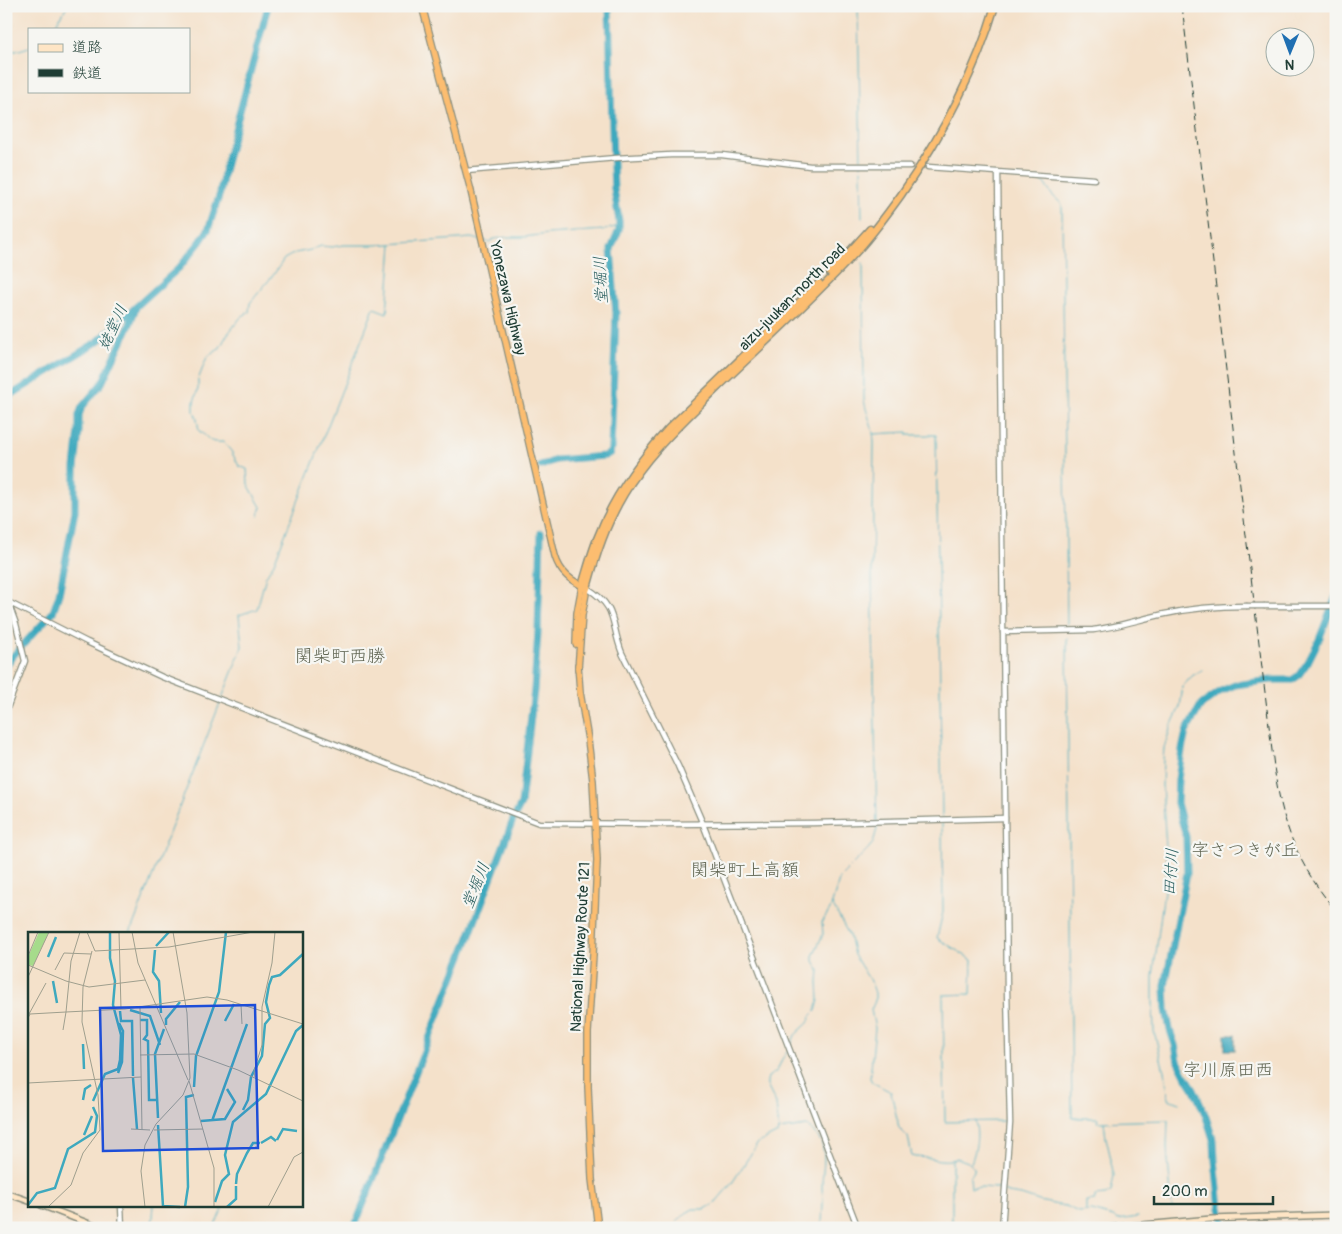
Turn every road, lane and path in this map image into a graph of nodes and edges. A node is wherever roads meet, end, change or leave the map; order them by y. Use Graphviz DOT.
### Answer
graph roads {
  1 [pos="422,6"];
  2 [pos="991,6"];
  3 [pos="995,6"];
  4 [pos="910,166"];
  5 [pos="928,167"];
  6 [pos="466,171"];
  7 [pos="998,172"];
  8 [pos="1094,179"];
  9 [pos="585,587"];
  10 [pos="7,601"];
  11 [pos="1336,606"];
  12 [pos="1003,632"];
  13 [pos="578,669"];
  14 [pos="6,711"];
  15 [pos="1005,818"];
  16 [pos="595,824"];
  17 [pos="703,824"];
  18 [pos="6,1193"];
  19 [pos="28,1201"];
  20 [pos="44,1206"];
  21 [pos="122,1206"];
  22 [pos="1336,1215"];
  23 [pos="1164,1225"];
  24 [pos="100,1228"];
  25 [pos="122,1228"];
  26 [pos="598,1228"];
  27 [pos="858,1228"];
  28 [pos="1002,1228"];
  29 [pos="1109,1228"];
  1 -- 6 [label="highway, Yonezawa Highway"];
  2 -- 9 [label="highway, aizu-juukan-north road"];
  3 -- 9 [label="highway, aizu-juukan-north road"];
  4 -- 6 [label="street"];
  5 -- 7 [label="street"];
  6 -- 9 [label="highway, Yonezawa Highway"];
  7 -- 8 [label="street"];
  7 -- 12 [label="street"];
  9 -- 13 [label="highway, National Highway Route 121"];
  9 -- 13 [label="highway, National Highway Route 121"];
  9 -- 17 [label="street"];
  10 -- 14 [label="street"];
  10 -- 16 [label="street"];
  11 -- 12 [label="street, bridge"];
  12 -- 15 [label="street"];
  13 -- 16 [label="highway, National Highway Route 121"];
  15 -- 17 [label="street"];
  15 -- 28 [label="street"];
  16 -- 17 [label="street"];
  16 -- 26 [label="highway, National Highway Route 121"];
  17 -- 27 [label="street"];
  18 -- 19 [label="main road"];
  20 -- 24 [label="main road"];
  21 -- 25 [label="street"];
  22 -- 23 [label="main road"];
  23 -- 29 [label="main road"];
}
